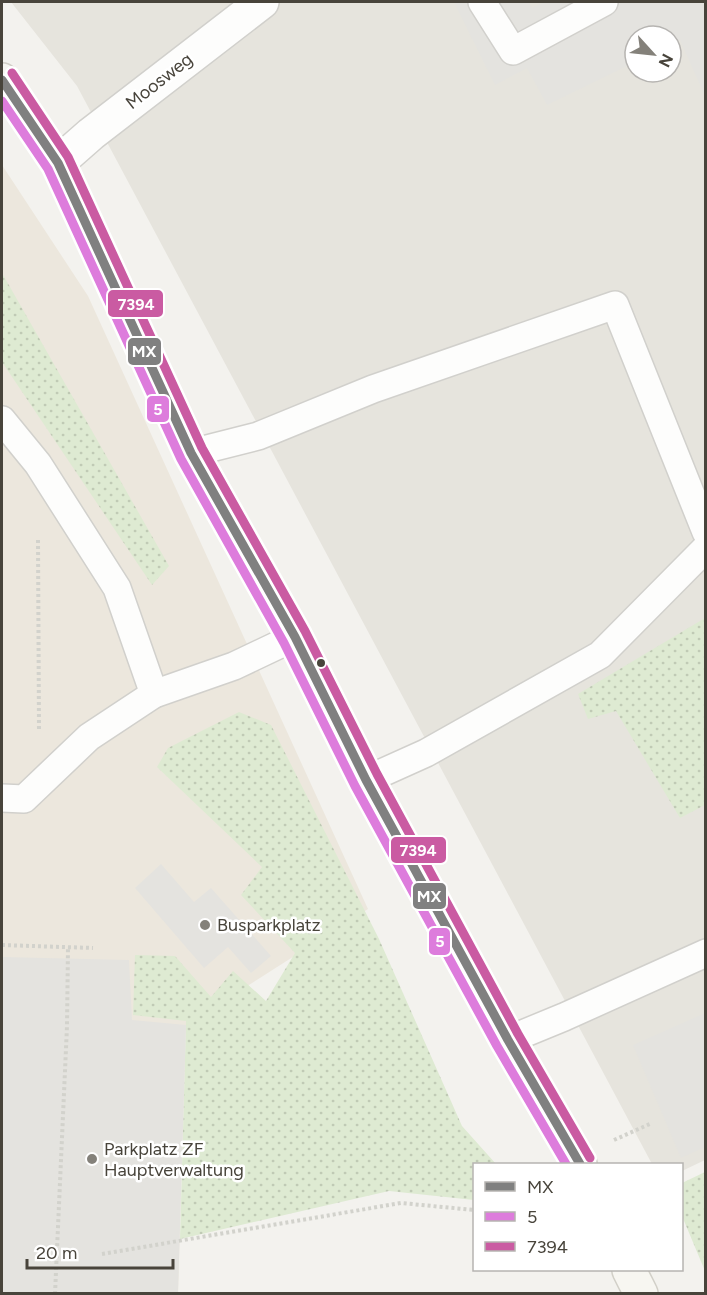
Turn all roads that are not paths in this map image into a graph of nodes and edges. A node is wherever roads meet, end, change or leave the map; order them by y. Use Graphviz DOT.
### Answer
graph roads {
  1 [pos="262,2"];
  2 [pos="482,2"];
  3 [pos="603,2"];
  4 [pos="2,80"];
  5 [pos="58,164"];
  6 [pos="2,420"];
  7 [pos="191,453"];
  8 [pos="705,532"];
  9 [pos="705,548"];
  10 [pos="295,637"];
  11 [pos="154,694"];
  12 [pos="366,780"];
  13 [pos="2,798"];
  14 [pos="705,953"];
  15 [pos="508,1040"];
  16 [pos="579,1163"];
  17 [pos="630,1271"];
  18 [pos="641,1293"];
  1 -- 5 [label="street, Moosweg"];
  2 -- 3 [label="lane"];
  4 -- 5 [label="street"];
  5 -- 7 [label="street"];
  6 -- 11 [label="lane"];
  7 -- 8 [label="lane"];
  7 -- 10 [label="street"];
  9 -- 12 [label="lane"];
  10 -- 11 [label="lane"];
  10 -- 12 [label="street"];
  11 -- 13 [label="lane"];
  12 -- 15 [label="street"];
  14 -- 15 [label="lane"];
  15 -- 16 [label="street"];
  17 -- 18 [label="street"];
}
